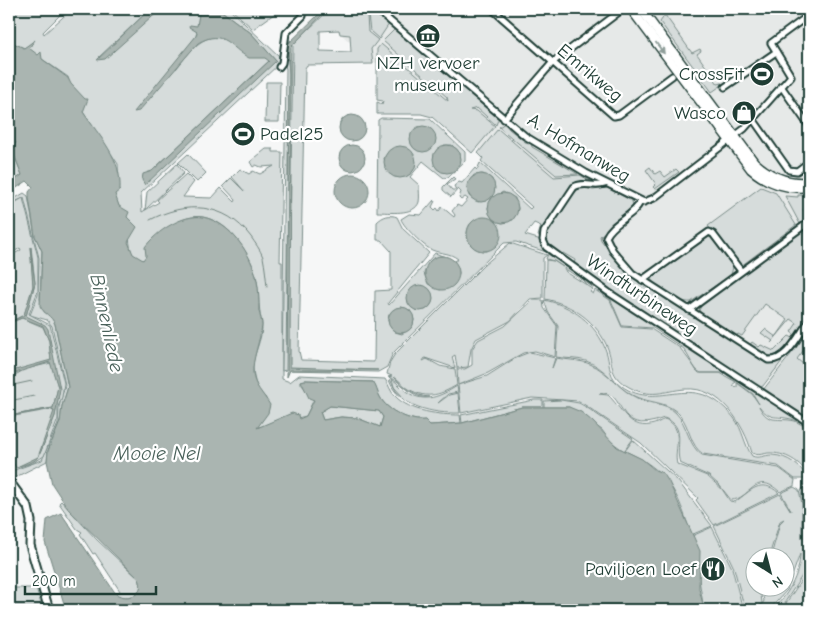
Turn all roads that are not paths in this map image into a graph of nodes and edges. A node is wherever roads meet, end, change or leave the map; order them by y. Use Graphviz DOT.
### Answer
graph roads {
  1 [pos="304,9"];
  2 [pos="376,9"];
  3 [pos="492,9"];
  4 [pos="623,9"];
  5 [pos="631,9"];
  6 [pos="641,9"];
  7 [pos="809,15"];
  8 [pos="776,52"];
  9 [pos="553,62"];
  10 [pos="279,66"];
  11 [pos="672,76"];
  12 [pos="725,86"];
  13 [pos="782,86"];
  14 [pos="504,119"];
  15 [pos="753,119"];
  16 [pos="809,126"];
  17 [pos="732,138"];
  18 [pos="809,162"];
  19 [pos="809,182"];
  20 [pos="605,184"];
  21 [pos="809,188"];
  22 [pos="641,202"];
  23 [pos="809,222"];
  24 [pos="741,271"];
  25 [pos="642,280"];
  26 [pos="689,310"];
  27 [pos="808,323"];
  28 [pos="809,423"];
  29 [pos="9,481"];
  30 [pos="49,610"];
  1 -- 10 [label="street"];
  2 -- 14 [label="street, A. Hofmanweg"];
  3 -- 9 [label="street, Emrikweg"];
  4 -- 9 [label="street"];
  5 -- 17 [label="main road, one-way"];
  6 -- 17 [label="main road"];
  7 -- 8 [label="street"];
  8 -- 12 [label="street"];
  8 -- 13 [label="street"];
  9 -- 11 [label="street, Emrikweg"];
  9 -- 14 [label="street"];
  13 -- 15 [label="street, A. Hofmanweg"];
  13 -- 16 [label="street"];
  14 -- 20 [label="street, A. Hofmanweg"];
  15 -- 17 [label="street, A. Hofmanweg"];
  15 -- 18 [label="street"];
  17 -- 19 [label="main road"];
  17 -- 21 [label="main road"];
  17 -- 22 [label="street, A. Hofmanweg"];
  20 -- 22 [label="street, A. Hofmanweg"];
  20 -- 28 [label="street, Windturbineweg"];
  22 -- 25 [label="street"];
  23 -- 24 [label="street"];
  24 -- 25 [label="street"];
  24 -- 26 [label="street"];
  25 -- 26 [label="street"];
  26 -- 27 [label="street"];
  29 -- 30 [label="street"];
}
